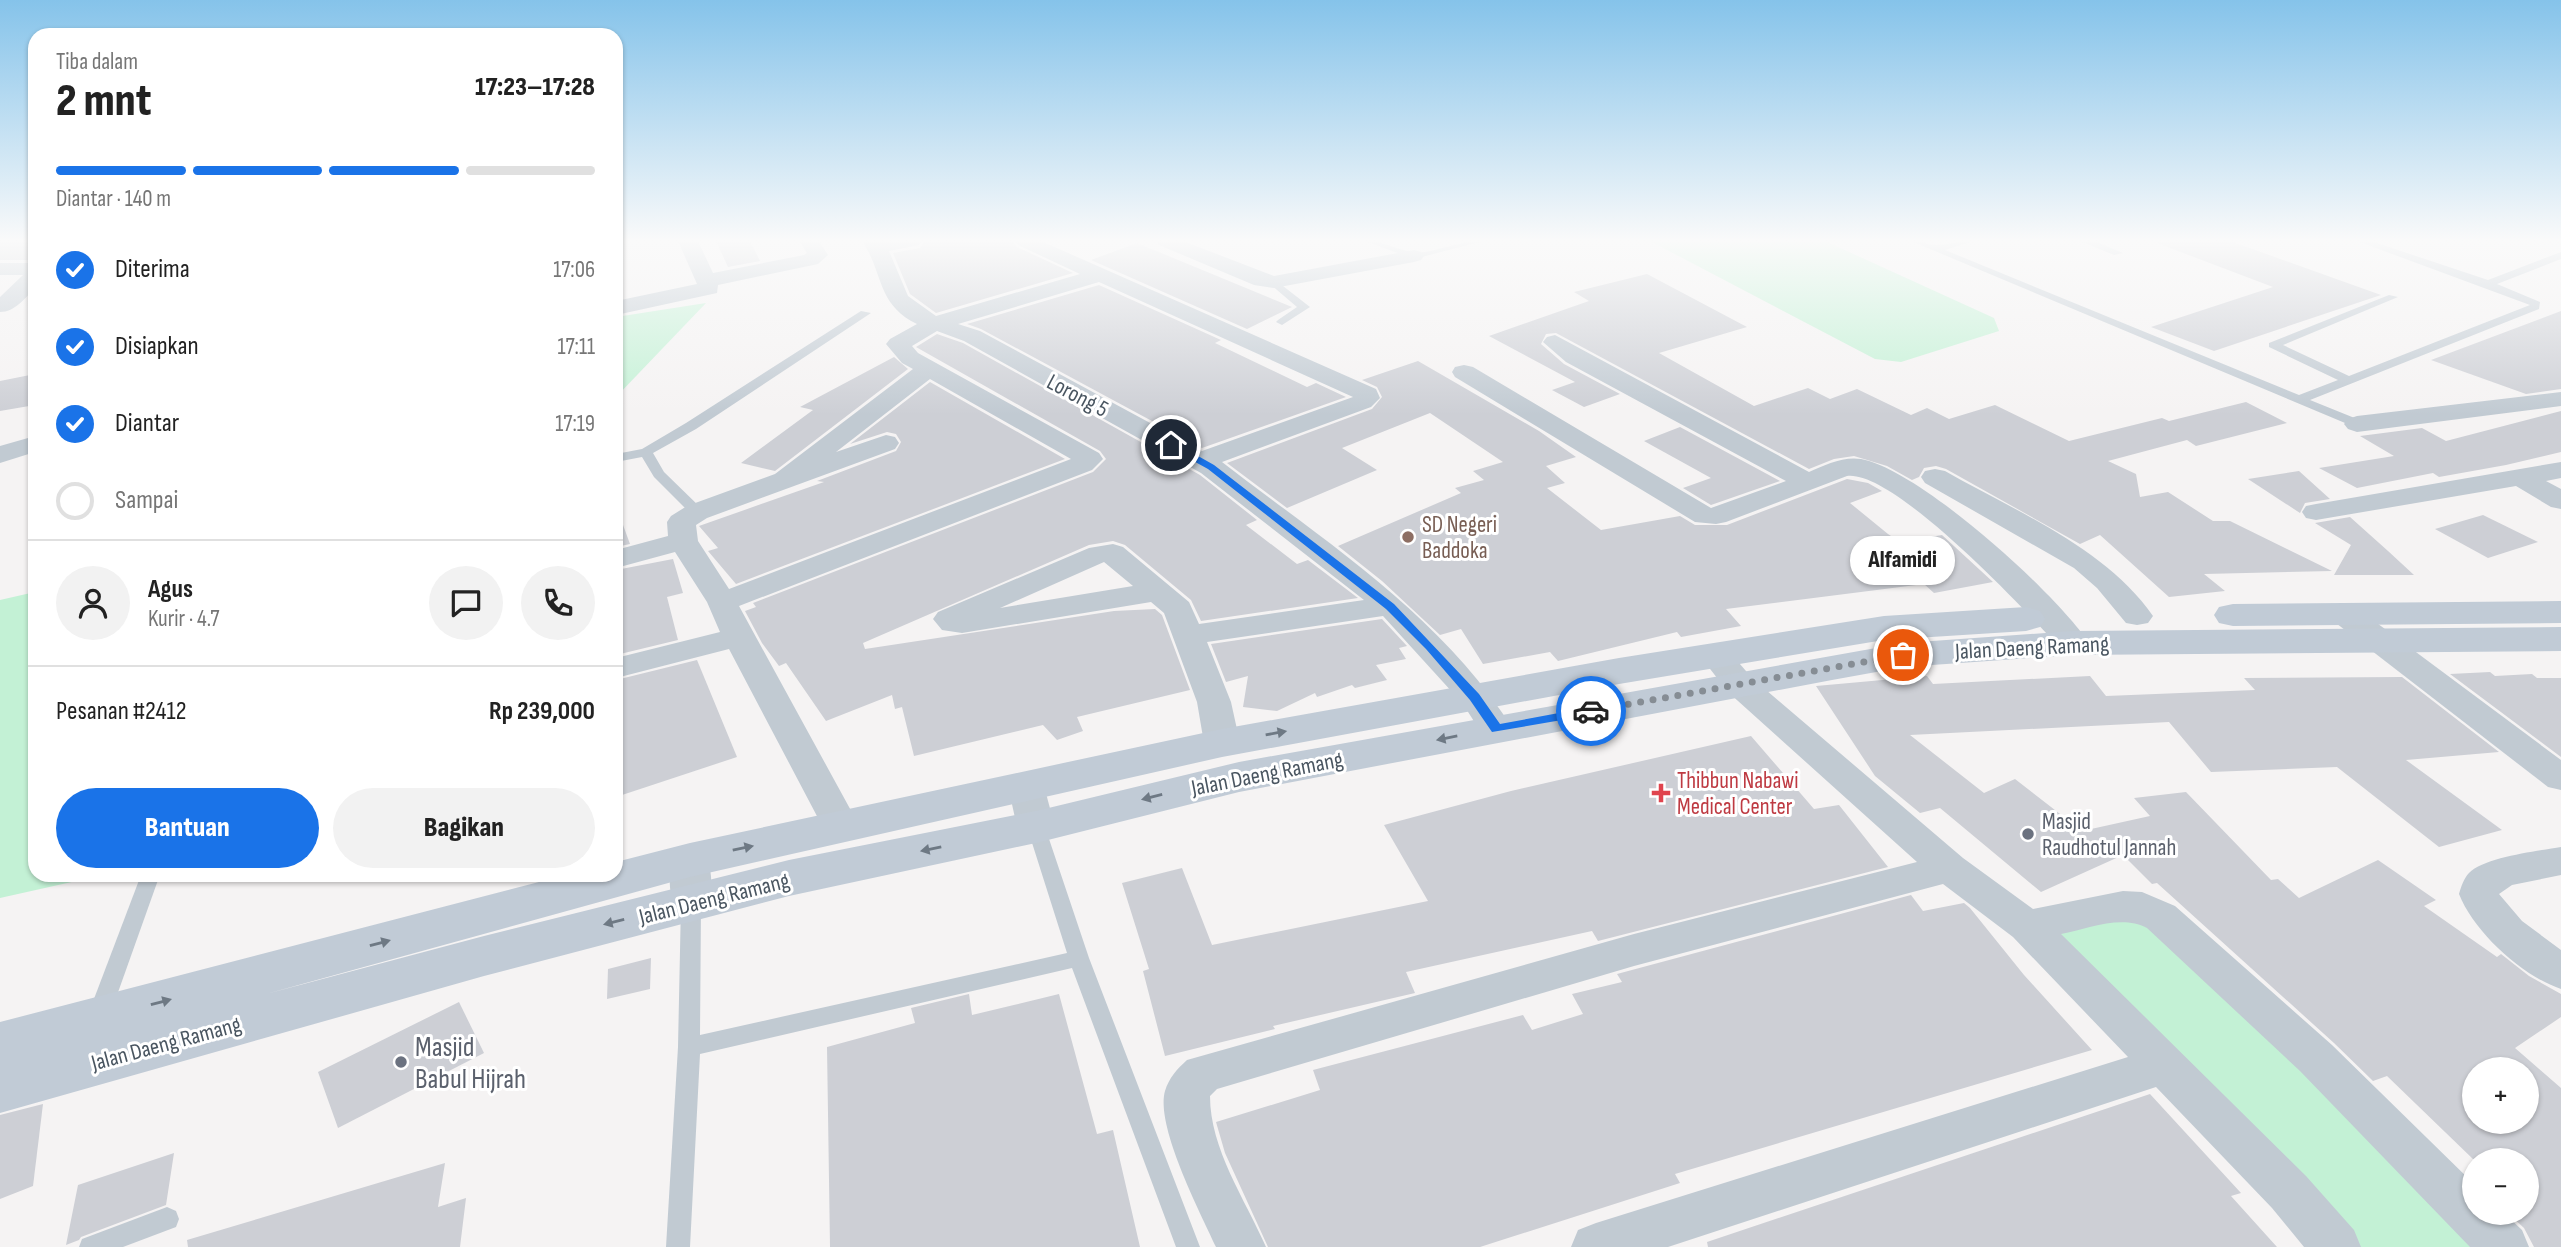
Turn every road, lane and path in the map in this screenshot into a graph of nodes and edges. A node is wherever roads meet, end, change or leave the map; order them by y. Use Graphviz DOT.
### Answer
graph roads {
  1 [pos="662,299"];
  2 [pos="900,299"];
  3 [pos="1017,299"];
  4 [pos="1158,299"];
  5 [pos="1295,299"];
  6 [pos="2056,299"];
  7 [pos="2388,299"];
  8 [pos="2524,299"];
  9 [pos="623,307"];
  10 [pos="865,313"];
  11 [pos="1282,323"];
  12 [pos="933,324"];
  13 [pos="1555,342"];
  14 [pos="929,368"];
  15 [pos="1464,372"];
  16 [pos="2350,381"];
  17 [pos="2561,399"];
  18 [pos="2298,400"];
  19 [pos="2357,424"];
  20 [pos="886,443"];
  21 [pos="28,446"];
  22 [pos="646,452"];
  23 [pos="0,455"];
  24 [pos="623,457"];
  25 [pos="1200,461"];
  26 [pos="2561,470"];
  27 [pos="1936,477"];
  28 [pos="2520,477"];
  29 [pos="786,478"];
  30 [pos="1808,482"];
  31 [pos="2561,502"];
  32 [pos="697,512"];
  33 [pos="2316,512"];
  34 [pos="683,541"];
  35 [pos="623,557"];
  36 [pos="1160,591"];
  37 [pos="722,602"];
  38 [pos="1390,607"];
  39 [pos="2561,612"];
  40 [pos="2343,613"];
  41 [pos="2137,616"];
  42 [pos="2061,630"];
  43 [pos="1189,635"];
  44 [pos="738,638"];
  45 [pos="2561,639"];
  46 [pos="2381,640"];
  47 [pos="623,666"];
  48 [pos="1728,670"];
  49 [pos="1486,713"];
  50 [pos="1223,743"];
  51 [pos="2561,778"];
  52 [pos="1031,806"];
  53 [pos="841,827"];
  54 [pos="2561,861"];
  55 [pos="1949,868"];
  56 [pos="690,881"];
  57 [pos="147,882"];
  58 [pos="2028,926"];
  59 [pos="1079,958"];
  60 [pos="2561,972"];
  61 [pos="90,1042"];
  62 [pos="0,1045"];
  63 [pos="689,1047"];
  64 [pos="2164,1065"];
  65 [pos="0,1088"];
  66 [pos="167,1219"];
  67 [pos="91,1247"];
  68 [pos="678,1247"];
  69 [pos="1188,1247"];
  70 [pos="1241,1247"];
  71 [pos="1596,1247"];
  72 [pos="2336,1247"];
  73 [pos="2504,1247"];
  1 -- 9 [label="street"];
  2 -- 12 [label="street, Lorong 5"];
  3 -- 12 [label="street"];
  4 -- 25 [label="street"];
  5 -- 11 [label="lane"];
  6 -- 18 [label="lane"];
  7 -- 16 [label="lane"];
  8 -- 16 [label="lane"];
  10 -- 22 [label="lane"];
  12 -- 14 [label="street"];
  12 -- 25 [label="street, Lorong 5"];
  13 -- 30 [label="street"];
  14 -- 29 [label="street"];
  14 -- 37 [label="street"];
  15 -- 30 [label="street"];
  16 -- 18 [label="lane"];
  17 -- 19 [label="street"];
  18 -- 19 [label="lane"];
  20 -- 29 [label="street"];
  21 -- 23 [label="street"];
  22 -- 24 [label="lane"];
  22 -- 32 [label="lane"];
  25 -- 38 [label="street, Lorong 5"];
  26 -- 28 [label="street"];
  27 -- 41 [label="street"];
  28 -- 31 [label="street"];
  28 -- 33 [label="street"];
  29 -- 32 [label="street"];
  30 -- 42 [label="street"];
  32 -- 34 [label="street"];
  34 -- 35 [label="street"];
  34 -- 37 [label="street"];
  36 -- 36 [label="street"];
  36 -- 43 [label="street"];
  37 -- 44 [label="street"];
  38 -- 43 [label="street"];
  38 -- 49 [label="street, Lorong 5"];
  39 -- 40 [label="main road, Jalan Daeng Ramang"];
  40 -- 41 [label="main road, Jalan Daeng Ramang"];
  40 -- 46 [label="street"];
  41 -- 42 [label="main road, Jalan Daeng Ramang"];
  42 -- 46 [label="main road, Jalan Daeng Ramang"];
  42 -- 48 [label="main road, Jalan Daeng Ramang"];
  43 -- 50 [label="street"];
  44 -- 47 [label="street"];
  44 -- 53 [label="street"];
  45 -- 46 [label="main road, Jalan Daeng Ramang"];
  46 -- 51 [label="street"];
  48 -- 49 [label="main road, Jalan Daeng Ramang"];
  48 -- 55 [label="street"];
  50 -- 49 [label="main road, Jalan Daeng Ramang, one-way"];
  49 -- 52 [label="main road, Jalan Daeng Ramang, one-way"];
  50 -- 52 [label="main road, Jalan Daeng Ramang"];
  52 -- 53 [label="main road, Jalan Daeng Ramang"];
  52 -- 56 [label="main road, Jalan Daeng Ramang, one-way"];
  52 -- 59 [label="lane"];
  56 -- 53 [label="main road, Jalan Daeng Ramang, one-way"];
  54 -- 60 [label="street"];
  55 -- 58 [label="street"];
  55 -- 70 [label="street"];
  56 -- 61 [label="main road, Jalan Daeng Ramang"];
  56 -- 63 [label="lane"];
  57 -- 61 [label="lane"];
  58 -- 64 [label="street"];
  58 -- 73 [label="street"];
  59 -- 63 [label="lane"];
  59 -- 69 [label="lane"];
  61 -- 62 [label="main road, Jalan Daeng Ramang"];
  61 -- 65 [label="main road, Jalan Daeng Ramang"];
  63 -- 68 [label="lane"];
  64 -- 71 [label="street"];
  64 -- 72 [label="street"];
  66 -- 67 [label="lane"];
}
